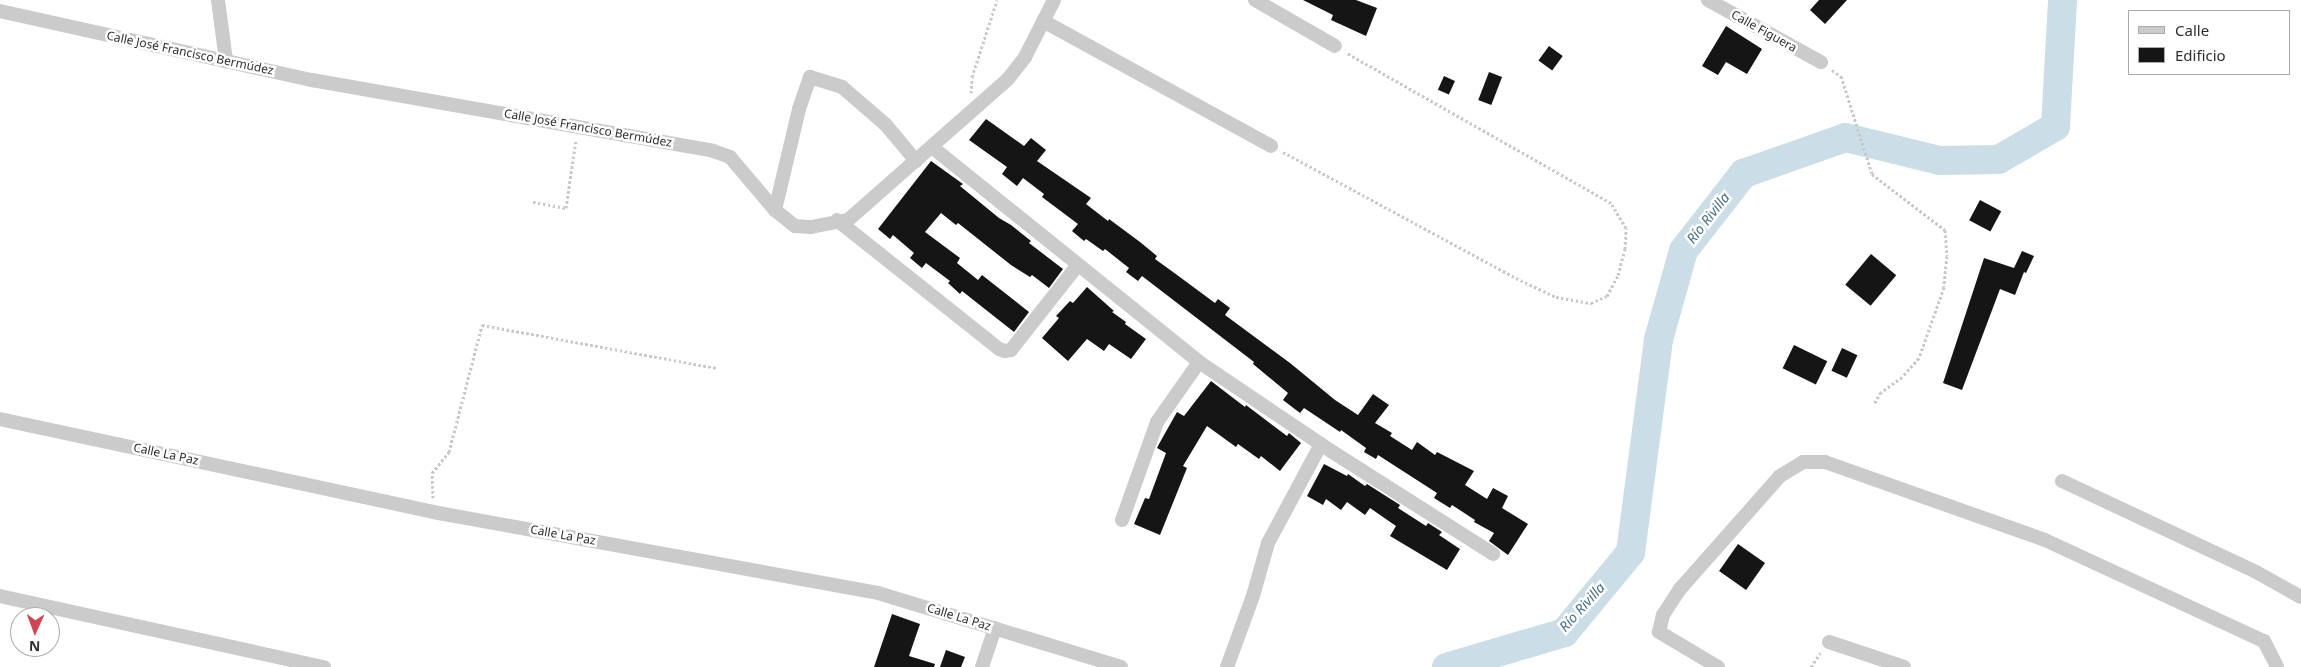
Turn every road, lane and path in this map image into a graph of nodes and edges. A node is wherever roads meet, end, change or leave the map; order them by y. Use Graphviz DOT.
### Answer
graph roads {
  1 [pos="218,0"];
  2 [pos="997,0"];
  3 [pos="1054,0"];
  4 [pos="1255,0"];
  5 [pos="1708,0"];
  6 [pos="0,11"];
  7 [pos="1043,21"];
  8 [pos="1335,46"];
  9 [pos="226,61"];
  10 [pos="1821,62"];
  11 [pos="1841,76"];
  12 [pos="970,112"];
  13 [pos="578,127"];
  14 [pos="1271,146"];
  15 [pos="932,147"];
  16 [pos="916,160"];
  17 [pos="533,202"];
  18 [pos="775,210"];
  19 [pos="837,220"];
  20 [pos="1078,266"];
  21 [pos="1199,362"];
  22 [pos="717,368"];
  23 [pos="1874,404"];
  24 [pos="0,419"];
  25 [pos="1321,444"];
  26 [pos="2062,481"];
  27 [pos="433,512"];
  28 [pos="1122,520"];
  29 [pos="1493,554"];
  30 [pos="0,596"];
  31 [pos="2301,597"];
  32 [pos="995,628"];
  33 [pos="1829,642"];
  34 [pos="324,667"];
  35 [pos="982,667"];
  36 [pos="1121,667"];
  37 [pos="1227,667"];
  38 [pos="1718,667"];
  39 [pos="1904,667"];
  40 [pos="2277,667"];
  1 -- 9 [label="street"];
  2 -- 12 [label="path"];
  3 -- 7 [label="street, Calle José Francisco Bermúdez"];
  4 -- 8 [label="street"];
  5 -- 10 [label="street, Calle Figuera"];
  6 -- 9 [label="street, Calle José Francisco Bermúdez"];
  7 -- 12 [label="street, Calle José Francisco Bermúdez"];
  7 -- 14 [label="street"];
  8 -- 14 [label="path"];
  9 -- 13 [label="street, Calle José Francisco Bermúdez"];
  11 -- 23 [label="path"];
  12 -- 15 [label="street, Calle José Francisco Bermúdez"];
  13 -- 17 [label="path"];
  13 -- 18 [label="street, Calle José Francisco Bermúdez"];
  15 -- 16 [label="street, Calle José Francisco Bermúdez"];
  15 -- 20 [label="street"];
  16 -- 18 [label="street"];
  16 -- 19 [label="street, Calle José Francisco Bermúdez"];
  18 -- 19 [label="street, Calle José Francisco Bermúdez"];
  19 -- 20 [label="street"];
  20 -- 21 [label="street"];
  21 -- 25 [label="street"];
  21 -- 28 [label="street"];
  22 -- 27 [label="path"];
  24 -- 27 [label="street, Calle La Paz"];
  25 -- 29 [label="street"];
  25 -- 37 [label="street"];
  26 -- 31 [label="street"];
  27 -- 32 [label="street, Calle La Paz"];
  30 -- 34 [label="street"];
  32 -- 35 [label="street"];
  32 -- 36 [label="street, Calle La Paz"];
  33 -- 39 [label="street"];
  38 -- 40 [label="street"];
}
